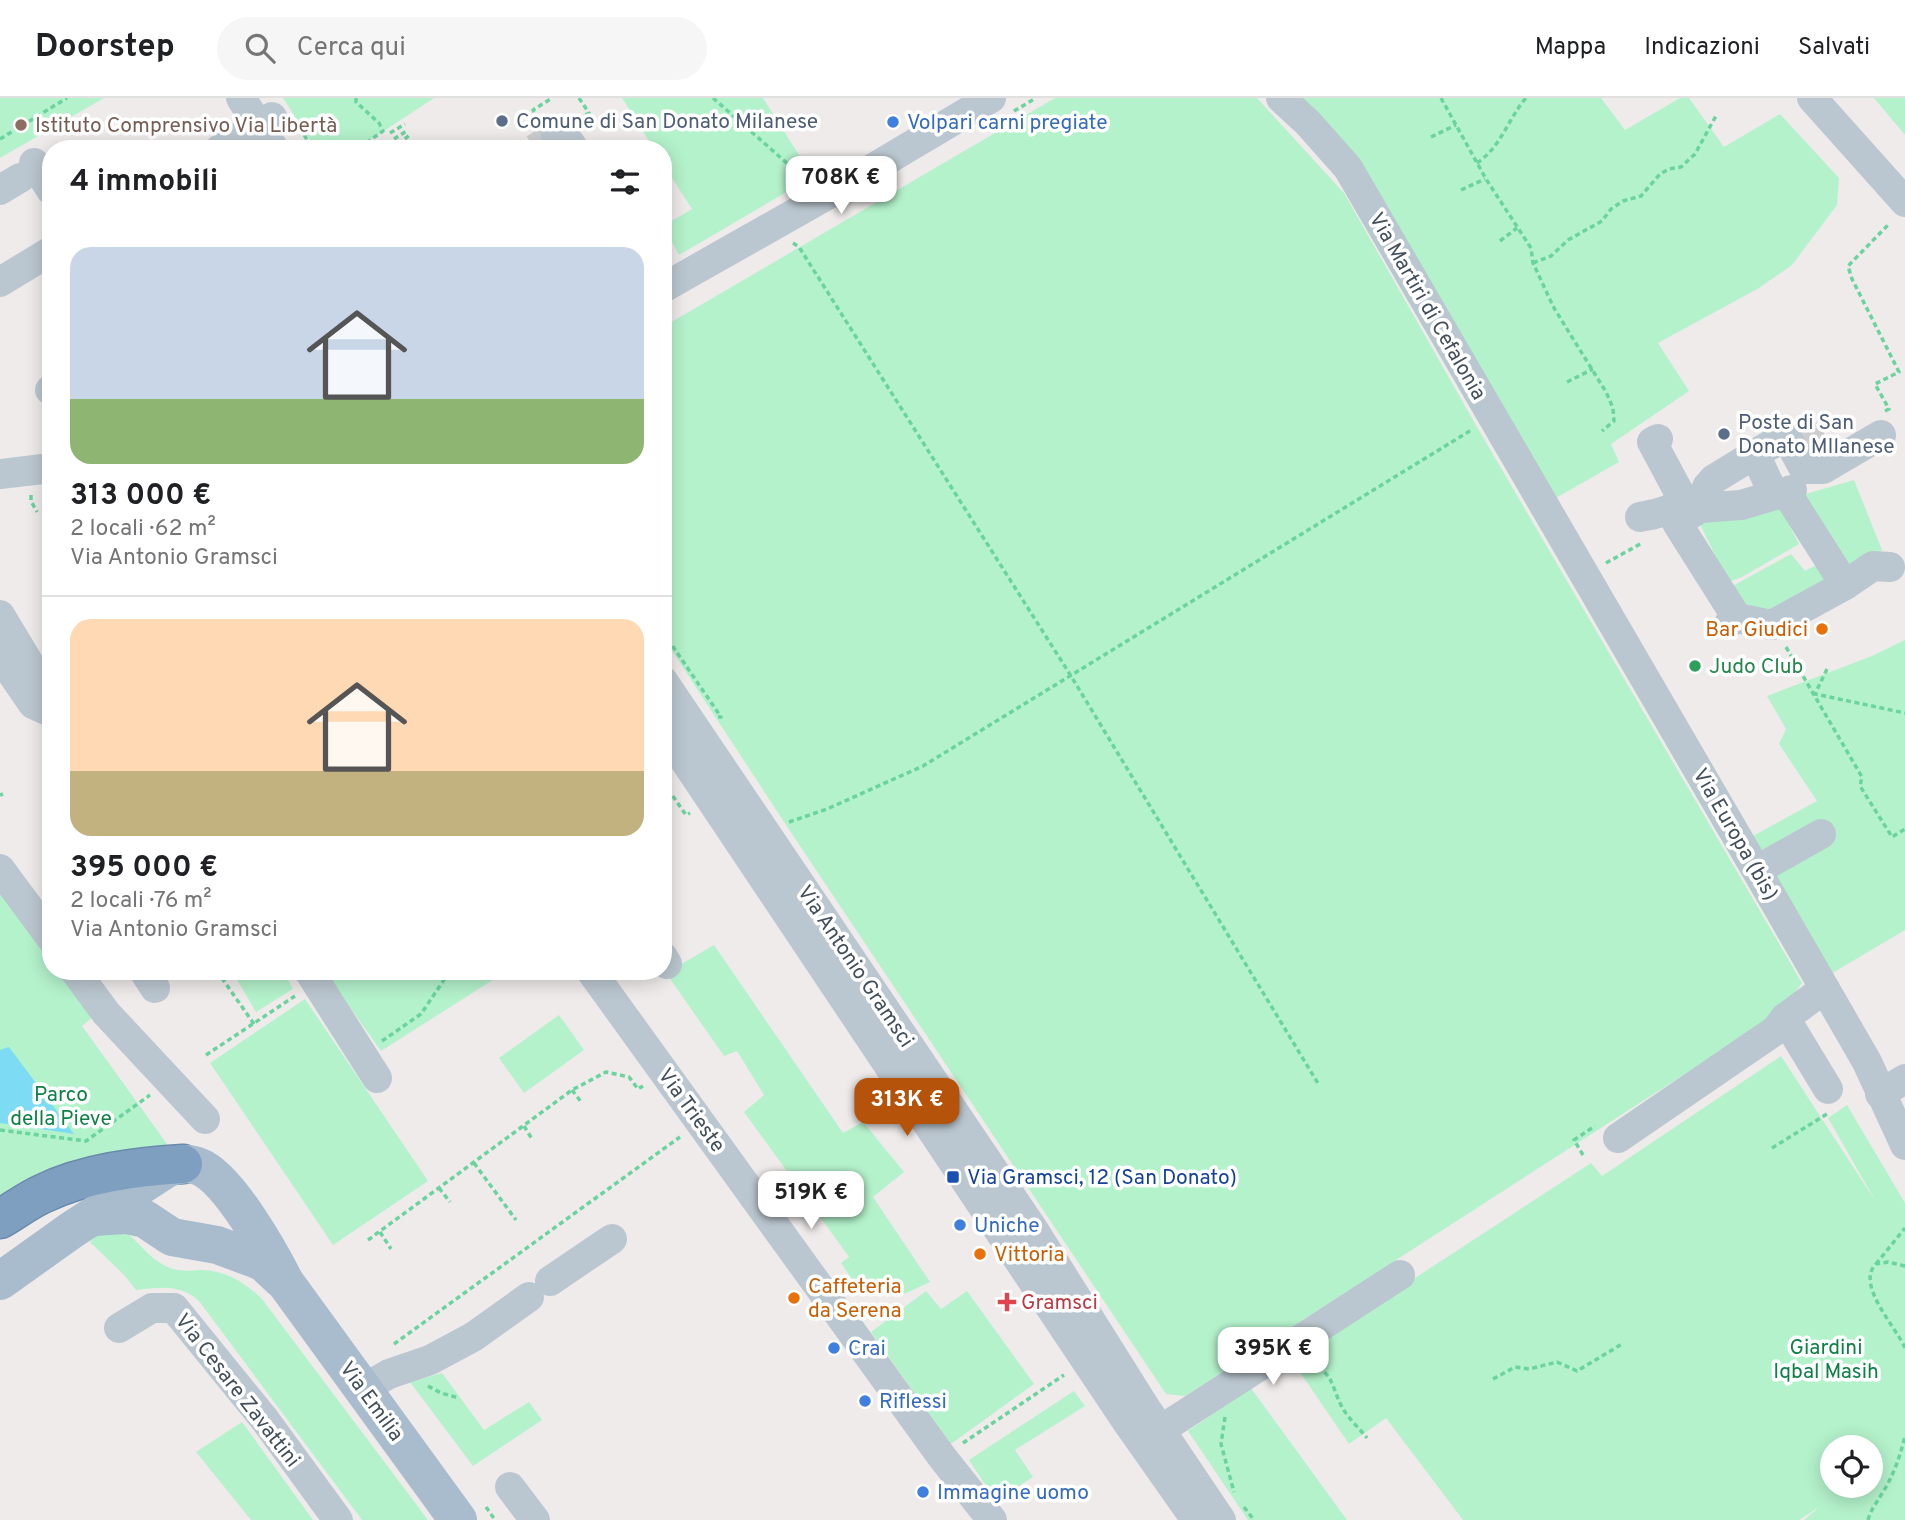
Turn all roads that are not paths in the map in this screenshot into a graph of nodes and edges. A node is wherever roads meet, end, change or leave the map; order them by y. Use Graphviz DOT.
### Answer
graph roads {
  1 [pos="241,98"];
  2 [pos="991,98"];
  3 [pos="1281,98"];
  4 [pos="1812,98"];
  5 [pos="266,122"];
  6 [pos="235,140"];
  7 [pos="284,140"];
  8 [pos="18,177"];
  9 [pos="42,186"];
  10 [pos="1896,213"];
  11 [pos="42,256"];
  12 [pos="0,282"];
  13 [pos="672,283"];
  14 [pos="1658,439"];
  15 [pos="1865,441"];
  16 [pos="1755,454"];
  17 [pos="42,469"];
  18 [pos="1849,472"];
  19 [pos="0,474"];
  20 [pos="1780,494"];
  21 [pos="1688,515"];
  22 [pos="1640,517"];
  23 [pos="1557,528"];
  24 [pos="1891,567"];
  25 [pos="1845,585"];
  26 [pos="0,615"];
  27 [pos="0,656"];
  28 [pos="42,677"];
  29 [pos="672,702"];
  30 [pos="42,714"];
  31 [pos="672,740"];
  32 [pos="1821,834"];
  33 [pos="0,869"];
  34 [pos="1757,870"];
  35 [pos="42,926"];
  36 [pos="82,980"];
  37 [pos="314,980"];
  38 [pos="597,980"];
  39 [pos="1824,989"];
  40 [pos="1785,1018"];
  41 [pos="369,1065"];
  42 [pos="1892,1086"];
  43 [pos="1827,1102"];
  44 [pos="937,1113"];
  45 [pos="205,1119"];
  46 [pos="1618,1138"];
  47 [pos="1905,1145"];
  48 [pos="187,1170"];
  49 [pos="93,1217"];
  50 [pos="0,1219"];
  51 [pos="170,1233"];
  52 [pos="612,1239"];
  53 [pos="1400,1275"];
  54 [pos="0,1281"];
  55 [pos="285,1282"];
  56 [pos="119,1328"];
  57 [pos="363,1389"];
  58 [pos="1151,1435"];
  59 [pos="338,1520"];
  60 [pos="458,1520"];
  61 [pos="992,1520"];
  62 [pos="1196,1520"];
  63 [pos="1221,1520"];
  1 -- 5 [label="street"];
  2 -- 13 [label="street"];
  3 -- 23 [label="street, Via Martiri di Cefalonia"];
  4 -- 10 [label="street"];
  5 -- 6 [label="street"];
  5 -- 7 [label="street"];
  8 -- 9 [label="street"];
  11 -- 12 [label="street"];
  14 -- 22 [label="street"];
  15 -- 16 [label="street"];
  16 -- 20 [label="street"];
  16 -- 21 [label="street"];
  17 -- 19 [label="street"];
  18 -- 20 [label="street"];
  20 -- 21 [label="street"];
  20 -- 25 [label="street"];
  21 -- 25 [label="street"];
  23 -- 34 [label="street, Via Europa (bis)"];
  24 -- 25 [label="street"];
  26 -- 28 [label="street"];
  27 -- 30 [label="street"];
  29 -- 44 [label="street, Via Antonio Gramsci"];
  31 -- 44 [label="street, Via Antonio Gramsci"];
  32 -- 34 [label="street"];
  33 -- 35 [label="street"];
  34 -- 39 [label="street, Via Europa (bis)"];
  36 -- 45 [label="street"];
  37 -- 41 [label="street"];
  38 -- 61 [label="street, Via Trieste"];
  39 -- 40 [label="street"];
  39 -- 42 [label="street, Via Europa (bis)"];
  40 -- 43 [label="street"];
  40 -- 46 [label="street"];
  42 -- 47 [label="street, Via Europa (bis)"];
  44 -- 58 [label="street, Via Antonio Gramsci"];
  48 -- 49 [label="main road"];
  48 -- 50 [label="highway"];
  48 -- 51 [label="main road"];
  48 -- 51 [label="main road"];
  48 -- 55 [label="main road, Via Emilia"];
  49 -- 51 [label="main road, Via Emilia"];
  49 -- 54 [label="main road"];
  51 -- 55 [label="main road, Via Emilia"];
  52 -- 57 [label="street"];
  53 -- 58 [label="street"];
  55 -- 57 [label="main road, Via Emilia"];
  56 -- 59 [label="street, Via Cesare Zavattini"];
  57 -- 60 [label="main road, Via Emilia"];
  58 -- 62 [label="street, Via Antonio Gramsci"];
  58 -- 63 [label="street, Via Antonio Gramsci"];
}
